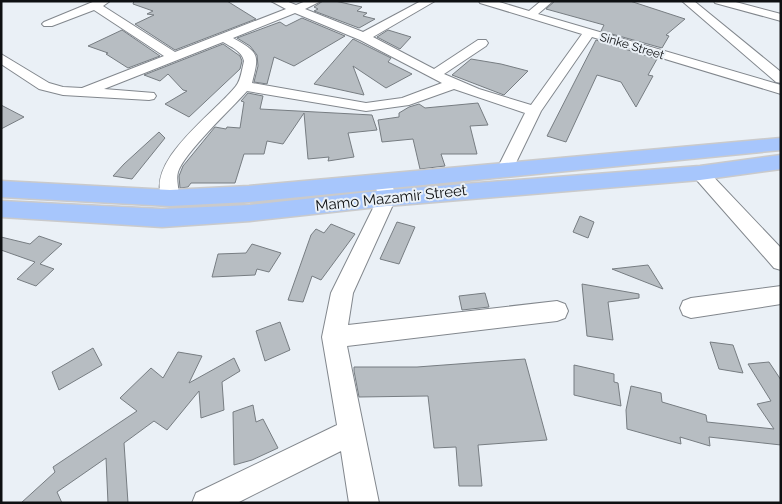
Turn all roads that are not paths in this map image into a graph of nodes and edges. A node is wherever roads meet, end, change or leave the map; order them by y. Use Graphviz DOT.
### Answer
graph roads {
  1 [pos="276,1"];
  2 [pos="316,1"];
  3 [pos="430,1"];
  4 [pos="484,1"];
  5 [pos="503,1"];
  6 [pos="548,1"];
  7 [pos="687,1"];
  8 [pos="719,1"];
  9 [pos="768,1"];
  10 [pos="99,3"];
  11 [pos="296,10"];
  12 [pos="781,10"];
  13 [pos="535,11"];
  14 [pos="781,18"];
  15 [pos="48,24"];
  16 [pos="589,33"];
  17 [pos="222,37"];
  18 [pos="364,37"];
  19 [pos="482,43"];
  20 [pos="174,56"];
  21 [pos="1,58"];
  22 [pos="434,75"];
  23 [pos="781,79"];
  24 [pos="781,83"];
  25 [pos="454,84"];
  26 [pos="244,86"];
  27 [pos="781,90"];
  28 [pos="84,92"];
  29 [pos="149,96"];
  30 [pos="534,111"];
  31 [pos="781,144"];
  32 [pos="781,162"];
  33 [pos="505,169"];
  34 [pos="700,172"];
  35 [pos="1,189"];
  36 [pos="386,189"];
  37 [pos="170,198"];
  38 [pos="1,210"];
  39 [pos="781,262"];
  40 [pos="781,295"];
  41 [pos="691,308"];
  42 [pos="557,311"];
  43 [pos="334,336"];
  44 [pos="352,431"];
  45 [pos="206,503"];
  46 [pos="364,503"];
  1 -- 11 [label="street"];
  2 -- 11 [label="street"];
  3 -- 18 [label="street"];
  4 -- 16 [label="street, Sinke Street"];
  5 -- 13 [label="street, Sinke Street"];
  6 -- 13 [label="street"];
  7 -- 23 [label="street"];
  8 -- 14 [label="street"];
  9 -- 12 [label="street"];
  10 -- 15 [label="street"];
  10 -- 20 [label="street"];
  11 -- 17 [label="street"];
  11 -- 18 [label="street"];
  13 -- 24 [label="street, Sinke Street"];
  16 -- 27 [label="street, Sinke Street"];
  16 -- 30 [label="street"];
  17 -- 20 [label="street"];
  17 -- 26 [label="street"];
  18 -- 22 [label="street"];
  19 -- 22 [label="street"];
  20 -- 28 [label="street"];
  21 -- 28 [label="street"];
  22 -- 25 [label="street"];
  25 -- 26 [label="street"];
  25 -- 30 [label="street"];
  26 -- 37 [label="street"];
  28 -- 29 [label="street"];
  30 -- 33 [label="street"];
  31 -- 33 [label="main road, Mamo Mazamir Street"];
  32 -- 34 [label="main road, Mamo Mazamir Street"];
  33 -- 36 [label="main road, Mamo Mazamir Street"];
  34 -- 36 [label="main road, Mamo Mazamir Street"];
  34 -- 39 [label="street"];
  35 -- 37 [label="main road, Mamo Mazamir Street"];
  36 -- 37 [label="main road, Mamo Mazamir Street"];
  36 -- 38 [label="main road, Mamo Mazamir Street"];
  36 -- 43 [label="street"];
  40 -- 41 [label="street"];
  42 -- 43 [label="street"];
  43 -- 44 [label="street"];
  44 -- 45 [label="street"];
  44 -- 46 [label="street"];
}
